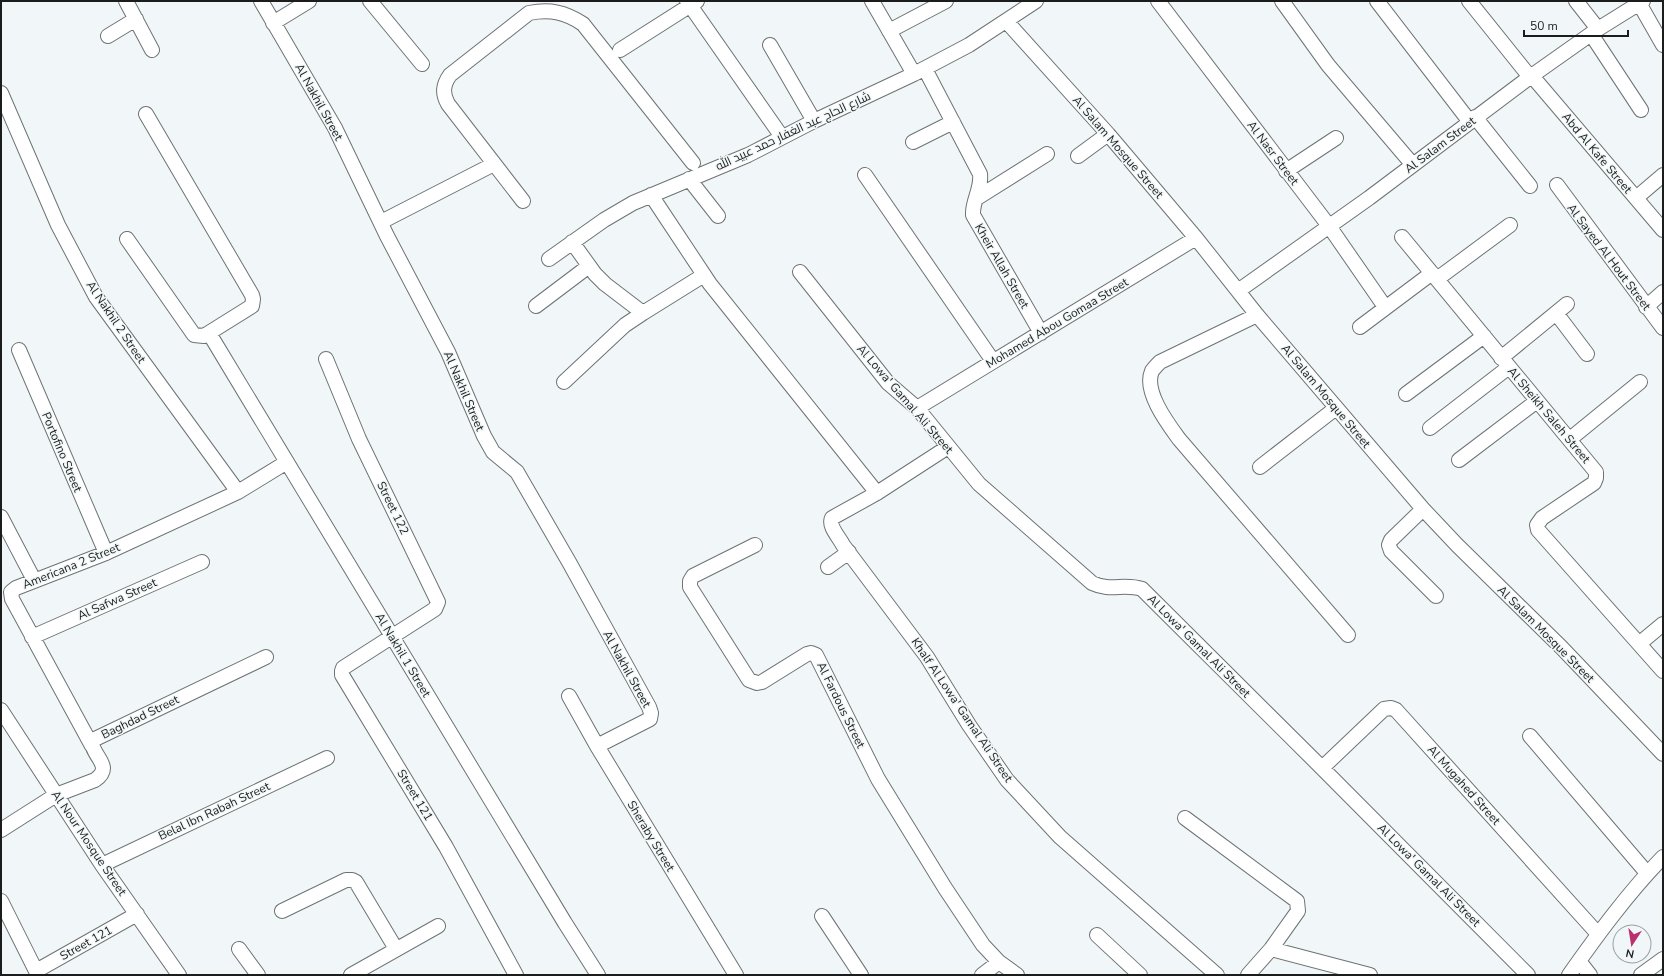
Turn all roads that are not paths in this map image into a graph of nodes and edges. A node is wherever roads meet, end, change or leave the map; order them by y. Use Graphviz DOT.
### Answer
graph roads {
  1 [pos="126,1"];
  2 [pos="261,1"];
  3 [pos="310,1"];
  4 [pos="370,1"];
  5 [pos="872,1"];
  6 [pos="946,1"];
  7 [pos="1036,1"];
  8 [pos="1158,1"];
  9 [pos="1282,1"];
  10 [pos="1377,1"];
  11 [pos="1469,1"];
  12 [pos="1576,1"];
  13 [pos="1641,2"];
  14 [pos="691,3"];
  15 [pos="136,20"];
  16 [pos="1007,22"];
  17 [pos="273,23"];
  18 [pos="889,31"];
  19 [pos="1594,31"];
  20 [pos="108,36"];
  21 [pos="770,45"];
  22 [pos="1663,45"];
  23 [pos="152,50"];
  24 [pos="620,50"];
  25 [pos="422,64"];
  26 [pos="919,71"];
  27 [pos="1531,77"];
  28 [pos="1,93"];
  29 [pos="1642,110"];
  30 [pos="146,114"];
  31 [pos="1472,120"];
  32 [pos="814,121"];
  33 [pos="953,122"];
  34 [pos="1108,134"];
  35 [pos="782,137"];
  36 [pos="1336,138"];
  37 [pos="913,142"];
  38 [pos="1047,154"];
  39 [pos="1078,156"];
  40 [pos="694,163"];
  41 [pos="494,164"];
  42 [pos="1413,165"];
  43 [pos="1286,171"];
  44 [pos="1663,175"];
  45 [pos="865,176"];
  46 [pos="688,179"];
  47 [pos="1556,185"];
  48 [pos="1530,186"];
  49 [pos="651,195"];
  50 [pos="977,198"];
  51 [pos="1636,198"];
  52 [pos="523,201"];
  53 [pos="718,216"];
  54 [pos="381,222"];
  55 [pos="1510,225"];
  56 [pos="1329,226"];
  57 [pos="1663,230"];
  58 [pos="1402,237"];
  59 [pos="1196,238"];
  60 [pos="127,239"];
  61 [pos="572,242"];
  62 [pos="549,259"];
  63 [pos="590,266"];
  64 [pos="800,272"];
  65 [pos="704,275"];
  66 [pos="1434,276"];
  67 [pos="1238,291"];
  68 [pos="1663,292"];
  69 [pos="536,306"];
  70 [pos="1646,307"];
  71 [pos="1385,308"];
  72 [pos="643,313"];
  73 [pos="1257,314"];
  74 [pos="1360,327"];
  75 [pos="1663,328"];
  76 [pos="1041,333"];
  77 [pos="209,334"];
  78 [pos="1484,336"];
  79 [pos="19,350"];
  80 [pos="1587,354"];
  81 [pos="326,359"];
  82 [pos="994,361"];
  83 [pos="1505,363"];
  84 [pos="564,382"];
  85 [pos="1640,382"];
  86 [pos="1406,394"];
  87 [pos="1537,401"];
  88 [pos="917,408"];
  89 [pos="1336,408"];
  90 [pos="1430,428"];
  91 [pos="1570,440"];
  92 [pos="948,447"];
  93 [pos="1459,460"];
  94 [pos="287,462"];
  95 [pos="1260,467"];
  96 [pos="238,492"];
  97 [pos="877,493"];
  98 [pos="1423,509"];
  99 [pos="1,517"];
  100 [pos="755,545"];
  101 [pos="849,552"];
  102 [pos="106,553"];
  103 [pos="202,562"];
  104 [pos="828,567"];
  105 [pos="34,580"];
  106 [pos="1436,596"];
  107 [pos="1663,624"];
  108 [pos="1348,635"];
  109 [pos="32,637"];
  110 [pos="392,638"];
  111 [pos="1640,644"];
  112 [pos="266,656"];
  113 [pos="1663,671"];
  114 [pos="569,696"];
  115 [pos="1,712"];
  116 [pos="1530,736"];
  117 [pos="92,746"];
  118 [pos="597,746"];
  119 [pos="1663,754"];
  120 [pos="327,758"];
  121 [pos="1322,768"];
  122 [pos="56,794"];
  123 [pos="1185,818"];
  124 [pos="1,830"];
  125 [pos="1663,857"];
  126 [pos="102,865"];
  127 [pos="1647,873"];
  128 [pos="1,900"];
  129 [pos="282,911"];
  130 [pos="137,914"];
  131 [pos="822,916"];
  132 [pos="438,926"];
  133 [pos="1598,934"];
  134 [pos="1097,935"];
  135 [pos="239,948"];
  136 [pos="396,949"];
  137 [pos="1271,949"];
  138 [pos="1663,959"];
  139 [pos="1579,961"];
  140 [pos="999,962"];
  141 [pos="37,973"];
  142 [pos="179,975"];
  143 [pos="258,975"];
  144 [pos="351,975"];
  145 [pos="516,975"];
  146 [pos="598,975"];
  147 [pos="736,975"];
  148 [pos="861,975"];
  149 [pos="982,975"];
  150 [pos="1017,975"];
  151 [pos="1140,975"];
  152 [pos="1217,975"];
  153 [pos="1248,975"];
  154 [pos="1370,975"];
  155 [pos="1528,975"];
  156 [pos="1569,975"];
  157 [pos="1590,975"];
  158 [pos="1641,975"];
  1 -- 15 [label="street"];
  2 -- 17 [label="street, Al Nakhil Street"];
  3 -- 17 [label="street"];
  4 -- 25 [label="street"];
  5 -- 18 [label="street, Kheir Allah Street"];
  6 -- 18 [label="street"];
  7 -- 16 [label="street, شارع الحاج عبد الغفار حمد عبيد الله"];
  8 -- 43 [label="street, Al Nasr Street"];
  9 -- 42 [label="street"];
  10 -- 31 [label="street"];
  11 -- 27 [label="street, Abd Al Kafe Street"];
  12 -- 19 [label="street"];
  13 -- 19 [label="street, Al Salam Street"];
  13 -- 22 [label="street"];
  14 -- 24 [label="street"];
  14 -- 35 [label="street"];
  15 -- 20 [label="street"];
  15 -- 23 [label="street"];
  16 -- 26 [label="street, شارع الحاج عبد الغفار حمد عبيد الله"];
  16 -- 34 [label="street, Al Salam Mosque Street"];
  17 -- 54 [label="street, Al Nakhil Street"];
  18 -- 26 [label="street, Kheir Allah Street"];
  19 -- 27 [label="street, Al Salam Street"];
  19 -- 29 [label="street"];
  21 -- 32 [label="street"];
  26 -- 32 [label="street, شارع الحاج عبد الغفار حمد عبيد الله"];
  26 -- 33 [label="street, Kheir Allah Street"];
  27 -- 31 [label="street, Al Salam Street"];
  27 -- 51 [label="street, Abd Al Kafe Street"];
  28 -- 96 [label="street, Al Nakhil 2 Street"];
  30 -- 77 [label="street"];
  31 -- 42 [label="street, Al Salam Street"];
  31 -- 48 [label="street"];
  32 -- 35 [label="street, شارع الحاج عبد الغفار حمد عبيد الله"];
  33 -- 37 [label="street"];
  33 -- 50 [label="street, Kheir Allah Street"];
  34 -- 39 [label="street"];
  34 -- 59 [label="street, Al Salam Mosque Street"];
  35 -- 46 [label="street, شارع الحاج عبد الغفار حمد عبيد الله"];
  36 -- 43 [label="street"];
  38 -- 50 [label="street"];
  40 -- 41 [label="street"];
  41 -- 52 [label="street"];
  41 -- 54 [label="street"];
  42 -- 56 [label="street, Al Salam Street"];
  43 -- 56 [label="street, Al Nasr Street"];
  44 -- 51 [label="street"];
  45 -- 82 [label="street"];
  46 -- 49 [label="street, شارع الحاج عبد الغفار حمد عبيد الله"];
  46 -- 53 [label="street"];
  47 -- 70 [label="street, Al Sayed Al Hout Street"];
  49 -- 61 [label="street, شارع الحاج عبد الغفار حمد عبيد الله"];
  49 -- 65 [label="street"];
  50 -- 76 [label="street, Kheir Allah Street"];
  51 -- 57 [label="street, Abd Al Kafe Street"];
  54 -- 118 [label="street, Al Nakhil Street"];
  55 -- 66 [label="street"];
  56 -- 67 [label="street, Al Salam Street"];
  56 -- 71 [label="street, Al Nasr Street"];
  58 -- 66 [label="street, Al Sheikh Saleh Street"];
  59 -- 67 [label="street, Al Salam Mosque Street"];
  59 -- 76 [label="street, Mohamed Abou Gomaa Street"];
  60 -- 77 [label="street"];
  61 -- 62 [label="street, شارع الحاج عبد الغفار حمد عبيد الله"];
  61 -- 63 [label="street"];
  63 -- 69 [label="street"];
  63 -- 72 [label="street"];
  64 -- 88 [label="street, Al Lowa' Gamal Ali Street"];
  65 -- 72 [label="street"];
  65 -- 97 [label="street"];
  66 -- 71 [label="street"];
  66 -- 78 [label="street, Al Sheikh Saleh Street"];
  67 -- 73 [label="street, Al Salam Mosque Street"];
  68 -- 70 [label="street"];
  70 -- 75 [label="street, Al Sayed Al Hout Street"];
  71 -- 74 [label="street"];
  72 -- 84 [label="street"];
  73 -- 89 [label="street, Al Salam Mosque Street"];
  73 -- 108 [label="street"];
  76 -- 82 [label="street, Mohamed Abou Gomaa Street"];
  77 -- 94 [label="street, Al Nakhil 1 Street"];
  78 -- 83 [label="street, Al Sheikh Saleh Street"];
  78 -- 86 [label="street"];
  79 -- 102 [label="street, Portofino Street"];
  80 -- 83 [label="street"];
  81 -- 110 [label="street, Street 122"];
  82 -- 88 [label="street, Mohamed Abou Gomaa Street"];
  83 -- 87 [label="street, Al Sheikh Saleh Street"];
  83 -- 90 [label="street"];
  85 -- 91 [label="street"];
  87 -- 91 [label="street, Al Sheikh Saleh Street"];
  87 -- 93 [label="street"];
  88 -- 92 [label="street, Al Lowa' Gamal Ali Street"];
  89 -- 95 [label="street"];
  89 -- 98 [label="street, Al Salam Mosque Street"];
  91 -- 111 [label="street, Al Sheikh Saleh Street"];
  92 -- 97 [label="street, Khalf Al Lowa' Gamal Ali Street"];
  92 -- 121 [label="street, Al Lowa' Gamal Ali Street"];
  94 -- 96 [label="street, Americana 2 Street"];
  94 -- 110 [label="street, Al Nakhil 1 Street"];
  96 -- 102 [label="street, Americana 2 Street"];
  97 -- 101 [label="street, Khalf Al Lowa' Gamal Ali Street"];
  98 -- 106 [label="street"];
  98 -- 119 [label="street, Al Salam Mosque Street"];
  99 -- 105 [label="street"];
  100 -- 140 [label="street, Al Fardous Street"];
  101 -- 104 [label="street"];
  101 -- 152 [label="street, Khalf Al Lowa' Gamal Ali Street"];
  102 -- 105 [label="street, Americana 2 Street"];
  103 -- 109 [label="street, Al Safwa Street"];
  105 -- 109 [label="street, Americana 2 Street"];
  107 -- 111 [label="street"];
  109 -- 117 [label="street, Americana 2 Street"];
  110 -- 145 [label="street, Street 121"];
  110 -- 146 [label="street, Al Nakhil 1 Street"];
  111 -- 113 [label="street, Al Sheikh Saleh Street"];
  112 -- 117 [label="street, Baghdad Street"];
  114 -- 118 [label="street, Sheraby Street"];
  115 -- 122 [label="street, Al Nour Mosque Street"];
  116 -- 127 [label="street"];
  117 -- 122 [label="street, Baghdad Street"];
  118 -- 147 [label="street, Sheraby Street"];
  120 -- 126 [label="street, Belal Ibn Rabah Street"];
  121 -- 133 [label="street, Al Mugahed Street"];
  121 -- 155 [label="street, Al Lowa' Gamal Ali Street"];
  122 -- 124 [label="street"];
  122 -- 126 [label="street, Al Nour Mosque Street"];
  123 -- 137 [label="street"];
  125 -- 127 [label="street"];
  126 -- 130 [label="street, Al Nour Mosque Street"];
  127 -- 133 [label="street"];
  128 -- 141 [label="street"];
  129 -- 136 [label="street"];
  130 -- 141 [label="street, Street 121"];
  130 -- 142 [label="street, Al Nour Mosque Street"];
  131 -- 148 [label="street"];
  132 -- 136 [label="street"];
  133 -- 139 [label="street"];
  134 -- 151 [label="street"];
  135 -- 143 [label="street"];
  136 -- 144 [label="street"];
  137 -- 153 [label="street"];
  137 -- 154 [label="street"];
  138 -- 158 [label="street"];
  139 -- 156 [label="street"];
  139 -- 157 [label="street"];
  140 -- 149 [label="street"];
  140 -- 150 [label="street, Al Fardous Street"];
}
